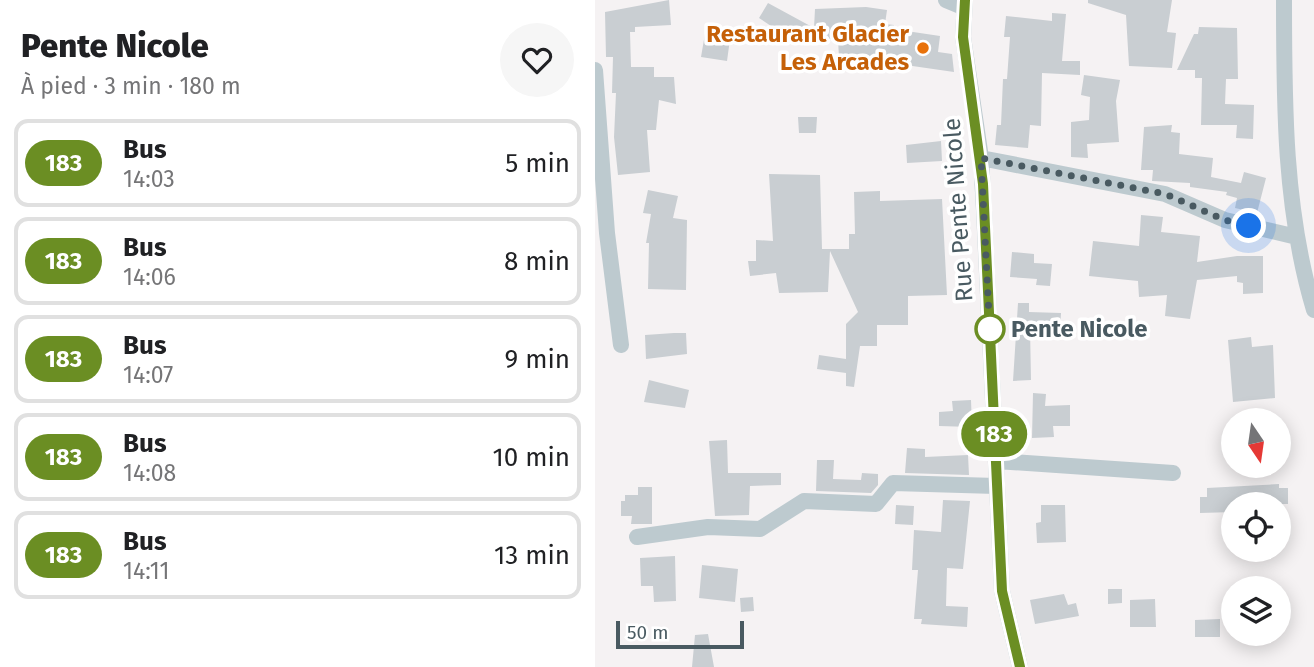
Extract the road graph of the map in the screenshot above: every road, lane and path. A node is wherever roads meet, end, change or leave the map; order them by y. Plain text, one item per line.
1 (946, 0) edge
2 (1284, 0) edge
3 (964, 4) edge
4 (595, 70) edge
5 (981, 158) junction
6 (601, 233) edge
7 (1297, 237) junction
8 (1314, 310) edge
9 (621, 345) dead end
10 (996, 461) junction
11 (1173, 473) dead end
12 (996, 486) junction
13 (637, 537) dead end
14 (1020, 667) edge

1 - 3 street
2 - 7 street
3 - 5 street, Rue Pente Nicole
4 - 6 street
5 - 7 street
5 - 10 street, Rue Pente Nicole
6 - 9 street
7 - 8 street
10 - 11 street
10 - 12 street, Rue Pente Nicole
12 - 13 street
12 - 14 street, Rue Pente Nicole

